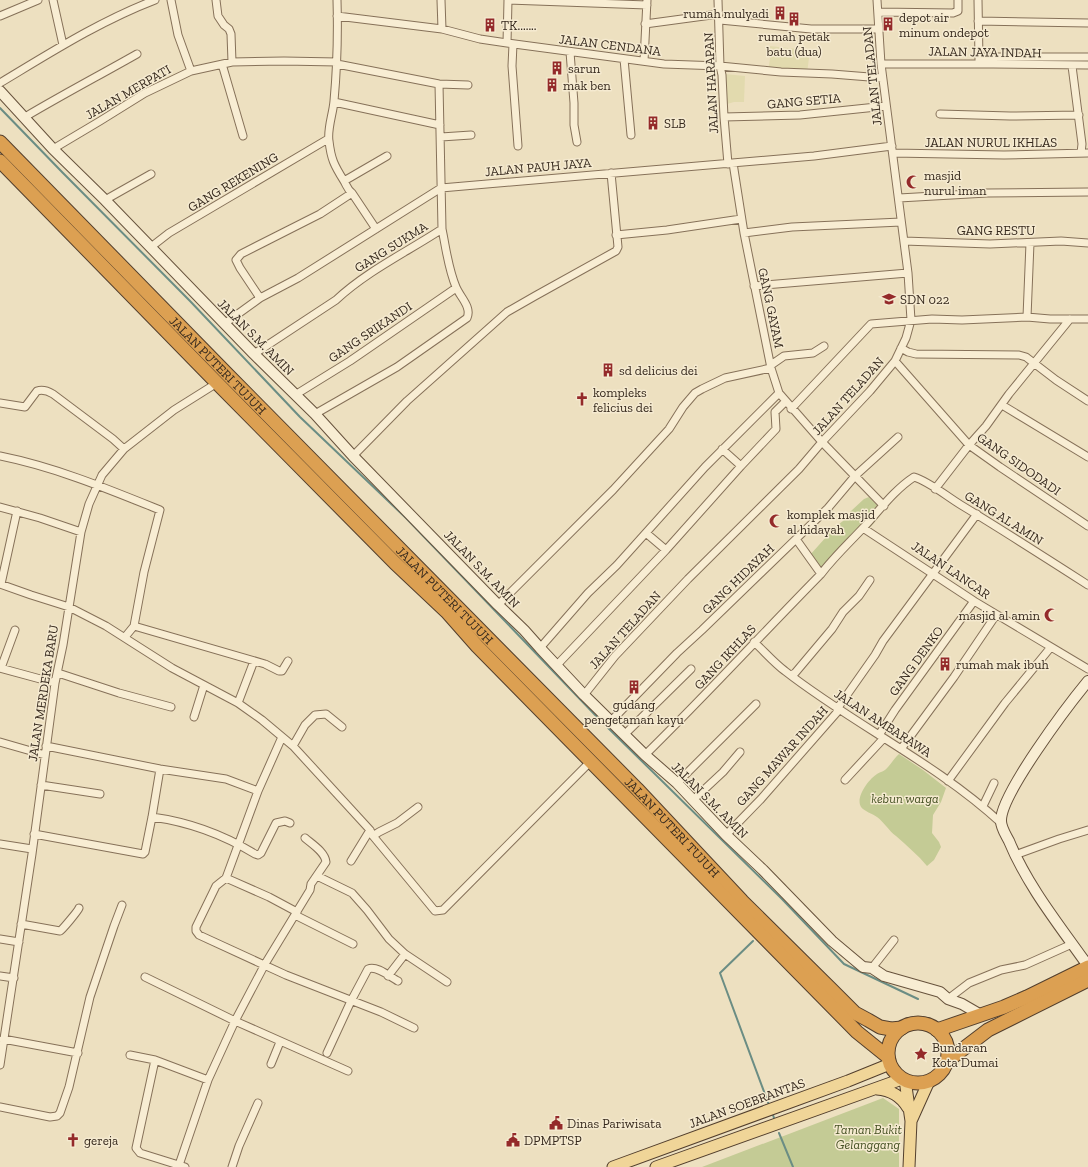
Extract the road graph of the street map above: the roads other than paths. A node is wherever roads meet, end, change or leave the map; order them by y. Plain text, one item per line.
1 (38, 0) edge
2 (53, 0) edge
3 (155, 0) edge
4 (171, 0) edge
5 (216, 0) edge
6 (337, 0) edge
7 (441, 0) edge
8 (508, 0) edge
9 (718, 0) edge
10 (878, 0) edge
11 (958, 0) edge
12 (978, 0) edge
13 (982, 0) edge
14 (647, 3) edge
15 (878, 12) junction
16 (0, 16) edge
17 (337, 16) junction
18 (719, 17) junction
19 (980, 21) junction
20 (1088, 23) edge
21 (645, 24) junction
22 (442, 29) junction
23 (879, 29) junction
24 (510, 43) junction
25 (63, 45) junction
26 (570, 52) junction
27 (137, 54) dead end
28 (1088, 58) edge
29 (624, 59) junction
30 (981, 60) junction
31 (644, 61) junction
32 (232, 62) junction
33 (337, 63) junction
34 (222, 64) junction
35 (881, 64) junction
36 (1088, 65) edge
37 (720, 66) junction
38 (1072, 66) junction
39 (191, 71) junction
40 (882, 78) junction
41 (0, 83) edge
42 (439, 84) junction
43 (468, 85) dead end
44 (0, 91) edge
45 (334, 102) junction
46 (886, 106) junction
47 (940, 114) dead end
48 (1078, 115) junction
49 (25, 117) junction
50 (724, 117) junction
51 (440, 125) junction
52 (471, 135) dead end
53 (631, 135) dead end
54 (243, 136) dead end
55 (441, 137) junction
56 (328, 139) junction
57 (0, 142) edge
58 (577, 142) dead end
59 (518, 146) dead end
60 (53, 149) junction
61 (893, 150) junction
62 (1085, 153) edge
63 (387, 156) dead end
64 (5, 160) edge
65 (730, 163) junction
66 (611, 173) junction
67 (151, 174) dead end
68 (344, 181) junction
69 (441, 188) junction
70 (1088, 192) edge
71 (352, 193) junction
72 (899, 198) junction
73 (105, 200) junction
74 (741, 219) junction
75 (901, 222) junction
76 (376, 229) junction
77 (442, 229) junction
78 (744, 233) junction
79 (616, 235) junction
80 (904, 241) junction
81 (1030, 243) junction
82 (1088, 243) edge
83 (151, 247) junction
84 (908, 273) junction
85 (754, 286) junction
86 (456, 288) junction
87 (260, 298) junction
88 (1027, 317) junction
89 (1070, 319) junction
90 (1079, 319) junction
91 (1088, 319) edge
92 (911, 320) junction
93 (224, 324) junction
94 (1088, 324) edge
95 (824, 346) dead end
96 (902, 348) junction
97 (254, 354) junction
98 (895, 361) junction
99 (1034, 364) junction
100 (771, 367) junction
101 (217, 383) junction
102 (778, 393) junction
103 (295, 395) junction
104 (786, 401) junction
105 (1088, 401) edge
106 (0, 403) edge
107 (1002, 405) junction
108 (791, 409) junction
109 (315, 414) junction
110 (898, 437) dead end
111 (822, 442) junction
112 (969, 445) junction
113 (124, 449) junction
114 (722, 449) junction
115 (0, 456) edge
116 (353, 456) junction
117 (1088, 457) edge
118 (741, 466) junction
119 (856, 476) junction
120 (906, 482) joint
121 (97, 485) junction
122 (935, 489) junction
123 (884, 506) junction
124 (0, 507) edge
125 (17, 511) junction
126 (977, 514) junction
127 (1088, 526) edge
128 (863, 528) junction
129 (81, 532) junction
130 (646, 533) junction
131 (796, 539) junction
132 (666, 550) junction
133 (933, 573) junction
134 (821, 574) junction
135 (870, 580) dead end
136 (0, 584) edge
137 (1088, 585) edge
138 (974, 601) junction
139 (498, 605) junction
140 (69, 607) junction
141 (996, 615) junction
142 (134, 626) junction
143 (14, 630) dead end
144 (125, 637) junction
145 (754, 642) junction
146 (1051, 647) junction
147 (540, 648) junction
148 (254, 661) junction
149 (288, 661) dead end
150 (556, 666) junction
151 (1, 668) edge
152 (691, 669) dead end
153 (1088, 669) edge
154 (58, 673) junction
155 (791, 675) junction
156 (1088, 681) edge
157 (55, 683) junction
158 (204, 685) junction
159 (584, 695) junction
160 (238, 703) junction
161 (756, 704) dead end
162 (171, 707) dead end
163 (838, 709) junction
164 (194, 717) dead end
165 (611, 721) junction
166 (342, 727) dead end
167 (625, 734) junction
168 (282, 737) junction
169 (881, 737) junction
170 (0, 742) edge
171 (46, 746) junction
172 (293, 746) junction
173 (901, 749) junction
174 (740, 752) dead end
175 (645, 755) junction
176 (45, 756) junction
177 (591, 761) junction
178 (160, 769) junction
179 (845, 780) dead end
180 (948, 781) junction
181 (994, 782) dead end
182 (676, 783) junction
183 (41, 785) junction
184 (258, 790) junction
185 (100, 794) dead end
186 (693, 800) junction
187 (983, 806) junction
188 (418, 807) dead end
189 (152, 817) junction
190 (290, 823) dead end
191 (1001, 823) junction
192 (1088, 830) edge
193 (372, 833) junction
194 (34, 834) junction
195 (726, 835) junction
196 (305, 838) dead end
197 (0, 844) edge
198 (239, 844) junction
199 (32, 850) junction
200 (1015, 855) junction
201 (351, 861) dead end
202 (317, 876) junction
203 (226, 878) junction
204 (122, 905) dead end
205 (79, 908) dead end
206 (296, 913) junction
207 (21, 924) junction
208 (0, 939) edge
209 (894, 940) dead end
210 (19, 942) junction
211 (353, 944) dead end
212 (1072, 944) junction
213 (405, 954) junction
214 (265, 964) junction
215 (1088, 967) edge
216 (872, 968) junction
217 (0, 976) edge
218 (388, 976) junction
219 (14, 978) junction
220 (145, 978) dead end
221 (1088, 980) edge
222 (398, 981) dead end
223 (447, 982) dead end
224 (948, 999) junction
225 (351, 1001) junction
226 (981, 1015) junction
227 (235, 1021) junction
228 (414, 1028) dead end
229 (902, 1028) junction
230 (937, 1030) junction
231 (3, 1039) junction
232 (280, 1042) junction
233 (872, 1044) junction
234 (78, 1053) junction
235 (327, 1053) dead end
236 (130, 1055) dead end
237 (155, 1060) junction
238 (889, 1060) junction
239 (946, 1062) junction
240 (271, 1064) dead end
241 (0, 1065) edge
242 (875, 1070) junction
243 (348, 1071) dead end
244 (208, 1080) junction
245 (903, 1080) junction
246 (929, 1081) junction
247 (876, 1089) junction
248 (258, 1103) dead end
249 (0, 1107) edge
250 (910, 1116) junction
251 (161, 1164) edge
252 (623, 1165) edge
253 (182, 1166) edge
254 (232, 1167) edge
255 (656, 1167) edge
256 (909, 1167) edge

1 - 16 street
2 - 25 street
3 - 25 street
4 - 39 street
5 - 32 street
6 - 17 street
7 - 22 street
8 - 14 street
8 - 24 street
9 - 18 street, JALAN HARAPAN
10 - 15 street, JALAN TELADAN
11 - 15 street
12 - 19 street
13 - 19 street
14 - 21 street
15 - 23 street, JALAN TELADAN
17 - 22 street, JALAN CENDANA
17 - 33 street
18 - 21 street
18 - 23 street
18 - 37 street, JALAN HARAPAN
19 - 20 street
19 - 30 street
21 - 31 street
22 - 24 street, JALAN CENDANA
23 - 35 street, JALAN TELADAN
24 - 26 street, JALAN CENDANA
24 - 59 street
25 - 41 street
26 - 29 street, JALAN CENDANA
26 - 58 street
27 - 49 street
28 - 30 street
29 - 31 street, JALAN CENDANA
29 - 53 street
30 - 35 street, JALAN JAYA INDAH
30 - 38 street, JALAN JAYA INDAH
31 - 37 street, JALAN CENDANA
32 - 33 street, JALAN MERPATI
32 - 34 street, JALAN MERPATI
33 - 42 street, JALAN MERPATI
33 - 45 street
34 - 39 street, JALAN MERPATI
34 - 54 street
35 - 40 street, JALAN TELADAN
36 - 38 street, JALAN JAYA INDAH
37 - 40 street, JALAN CENDANA
37 - 50 street, JALAN HARAPAN
38 - 48 street
39 - 60 street, JALAN MERPATI
40 - 46 street, JALAN TELADAN
42 - 43 street, JALAN MERPATI
42 - 51 street, GANG SUKMA
44 - 49 street, JALAN S.M. AMIN
45 - 51 street
45 - 56 street
46 - 50 street, GANG SETIA
46 - 61 street, JALAN TELADAN
47 - 48 street
48 - 62 street
49 - 60 street, JALAN S.M. AMIN
50 - 65 street, JALAN HARAPAN
51 - 55 street, GANG SUKMA
52 - 55 street
55 - 69 street, GANG SUKMA
56 - 68 street
56 - 83 street, GANG REKENING
57 - 64 highway, JALAN PUTERI TUJUH
60 - 73 street, JALAN S.M. AMIN
61 - 62 street, JALAN NURUL IKHLAS
61 - 65 street, JALAN PAUH JAYA
61 - 72 street, JALAN TELADAN
63 - 68 street
64 - 101 highway, JALAN PUTERI TUJUH
64 - 229 highway, JALAN PUTERI TUJUH
65 - 66 street, JALAN PAUH JAYA
65 - 74 street, GANG GAYAM
66 - 69 street, JALAN PAUH JAYA
66 - 79 street
67 - 73 street
68 - 71 street
69 - 76 street, JALAN PAUH JAYA
69 - 77 street, GANG SUKMA
70 - 72 street
71 - 76 street
71 - 87 street
72 - 75 street, JALAN TELADAN
73 - 83 street, JALAN S.M. AMIN
74 - 78 street, GANG GAYAM
74 - 79 street
75 - 78 street
75 - 80 street, JALAN TELADAN
76 - 87 street, JALAN PAUH JAYA
77 - 86 street
77 - 97 street, GANG SUKMA
78 - 85 street, GANG GAYAM
79 - 116 street
80 - 81 street, GANG RESTU
80 - 84 street, JALAN TELADAN
81 - 82 street, GANG RESTU
81 - 88 street
83 - 93 street, JALAN S.M. AMIN
84 - 85 street
84 - 92 street, JALAN TELADAN
85 - 100 street, GANG GAYAM
86 - 103 street, GANG SRIKANDI
86 - 109 street
87 - 93 street, JALAN PAUH JAYA
88 - 89 street
88 - 92 street
89 - 90 street
89 - 99 street
90 - 91 street
90 - 94 street
92 - 96 street, JALAN TELADAN
92 - 108 street
93 - 97 street, JALAN S.M. AMIN
95 - 100 street
96 - 98 street, JALAN TELADAN
96 - 99 street
97 - 103 street, JALAN S.M. AMIN
98 - 111 street, JALAN TELADAN
98 - 112 street, GANG SIDODADI
99 - 105 street
99 - 107 street
100 - 102 street, GANG GAYAM
100 - 139 street
101 - 113 street, JALAN MERDEKA BARU
101 - 177 highway, JALAN PUTERI TUJUH
102 - 104 street, GANG GAYAM
102 - 114 street
103 - 109 street, JALAN S.M. AMIN
104 - 108 street, GANG GAYAM
104 - 118 street
106 - 113 street
107 - 112 street
107 - 117 street
108 - 111 street, GANG GAYAM
109 - 116 street, JALAN S.M. AMIN
110 - 119 street, GANG HIDAYAH
111 - 119 street, GANG GAYAM
111 - 159 street, JALAN TELADAN
112 - 122 street
112 - 127 street, GANG SIDODADI
113 - 121 street, JALAN MERDEKA BARU
114 - 118 street
114 - 130 street
115 - 121 street
116 - 139 street, JALAN S.M. AMIN
118 - 132 street
119 - 123 street, GANG GAYAM
119 - 131 street, GANG HIDAYAH
120 - 122 street, GANG AL AMIN
120 - 123 street, GANG IKHLAS
121 - 129 street, JALAN MERDEKA BARU
121 - 142 street
122 - 126 street, GANG AL AMIN
123 - 128 street, GANG IKHLAS
124 - 125 street
125 - 129 street
125 - 136 street
126 - 133 street, GANG MAWAR INDAH
126 - 137 street, GANG AL AMIN
128 - 133 street, JALAN LANCAR
128 - 134 street, GANG IKHLAS
129 - 140 street, JALAN MERDEKA BARU
130 - 132 street
130 - 147 street
131 - 134 street
131 - 165 street, GANG HIDAYAH
132 - 150 street
133 - 138 street, JALAN LANCAR
133 - 163 street, GANG MAWAR INDAH
134 - 145 street, GANG IKHLAS
135 - 155 street
136 - 140 street
138 - 141 street, JALAN LANCAR
138 - 169 street, GANG DENKO
139 - 147 street, JALAN S.M. AMIN
140 - 144 street
140 - 154 street, JALAN MERDEKA BARU
141 - 146 street, JALAN LANCAR
141 - 173 street
142 - 144 street
142 - 148 street
143 - 151 street
144 - 158 street
145 - 155 street, JALAN AMBARAWA
145 - 175 street, GANG IKHLAS
146 - 153 street, JALAN LANCAR
146 - 180 street
147 - 150 street, JALAN S.M. AMIN
148 - 149 street
148 - 160 street
150 - 159 street, JALAN S.M. AMIN
151 - 157 street
152 - 167 street
154 - 157 street, JALAN MERDEKA BARU
154 - 162 street
155 - 163 street, JALAN AMBARAWA
156 - 191 street
157 - 171 street, JALAN MERDEKA BARU
158 - 160 street
158 - 164 street
159 - 165 street, JALAN S.M. AMIN
160 - 168 street
161 - 182 street
163 - 169 street, JALAN AMBARAWA
163 - 195 street, GANG MAWAR INDAH
165 - 167 street, JALAN S.M. AMIN
166 - 172 street
167 - 175 street, JALAN S.M. AMIN
168 - 172 street
168 - 184 street
169 - 173 street, JALAN AMBARAWA
169 - 179 street, GANG DENKO
170 - 176 street
171 - 176 street, JALAN MERDEKA BARU
171 - 178 street
172 - 193 street
173 - 180 street, JALAN AMBARAWA
174 - 186 street
175 - 182 street, JALAN S.M. AMIN
176 - 183 street, JALAN MERDEKA BARU
177 - 193 street
177 - 233 highway, JALAN PUTERI TUJUH
178 - 184 street
178 - 189 street
180 - 187 street, JALAN AMBARAWA
181 - 187 street
182 - 186 street, JALAN S.M. AMIN
183 - 185 street
183 - 194 street, JALAN MERDEKA BARU
184 - 198 street
186 - 195 street, JALAN S.M. AMIN
187 - 191 street, JALAN AMBARAWA
188 - 193 street
189 - 194 street
189 - 198 street
190 - 198 street
191 - 200 street
192 - 200 street
193 - 201 street
194 - 199 street, JALAN MERDEKA BARU
195 - 216 street, JALAN S.M. AMIN
196 - 202 street
197 - 199 street
198 - 203 street
199 - 207 street, JALAN MERDEKA BARU
200 - 212 street
202 - 206 street
202 - 213 street
203 - 206 street
203 - 214 street
204 - 234 street
205 - 207 street
206 - 211 street
206 - 214 street
207 - 210 street, JALAN MERDEKA BARU
208 - 210 street
209 - 216 street
210 - 219 street, JALAN MERDEKA BARU
212 - 215 street
212 - 224 street
213 - 218 street
213 - 223 street
214 - 225 street
214 - 227 street
215 - 226 highway
216 - 224 street, JALAN S.M. AMIN
217 - 219 street
218 - 222 street
218 - 225 street
219 - 231 street, JALAN MERDEKA BARU
220 - 227 street
221 - 239 highway
224 - 226 street, JALAN S.M. AMIN
225 - 228 street
225 - 235 street
226 - 230 highway
227 - 232 street
227 - 244 street
229 - 230 highway
229 - 238 highway
230 - 239 highway
231 - 234 street
231 - 241 street, JALAN MERDEKA BARU
232 - 240 street
232 - 243 street
233 - 238 highway, JALAN PUTERI TUJUH
233 - 242 main road
234 - 249 street
236 - 237 street
237 - 244 street
237 - 251 street
238 - 242 main road, JALAN SOEBRANTAS
238 - 245 highway
239 - 246 highway
242 - 252 main road, JALAN SOEBRANTAS
244 - 253 street
245 - 246 highway
245 - 247 main road
245 - 250 main road
246 - 250 main road
247 - 250 main road
247 - 255 main road
248 - 254 street
250 - 256 main road
251 - 253 street

